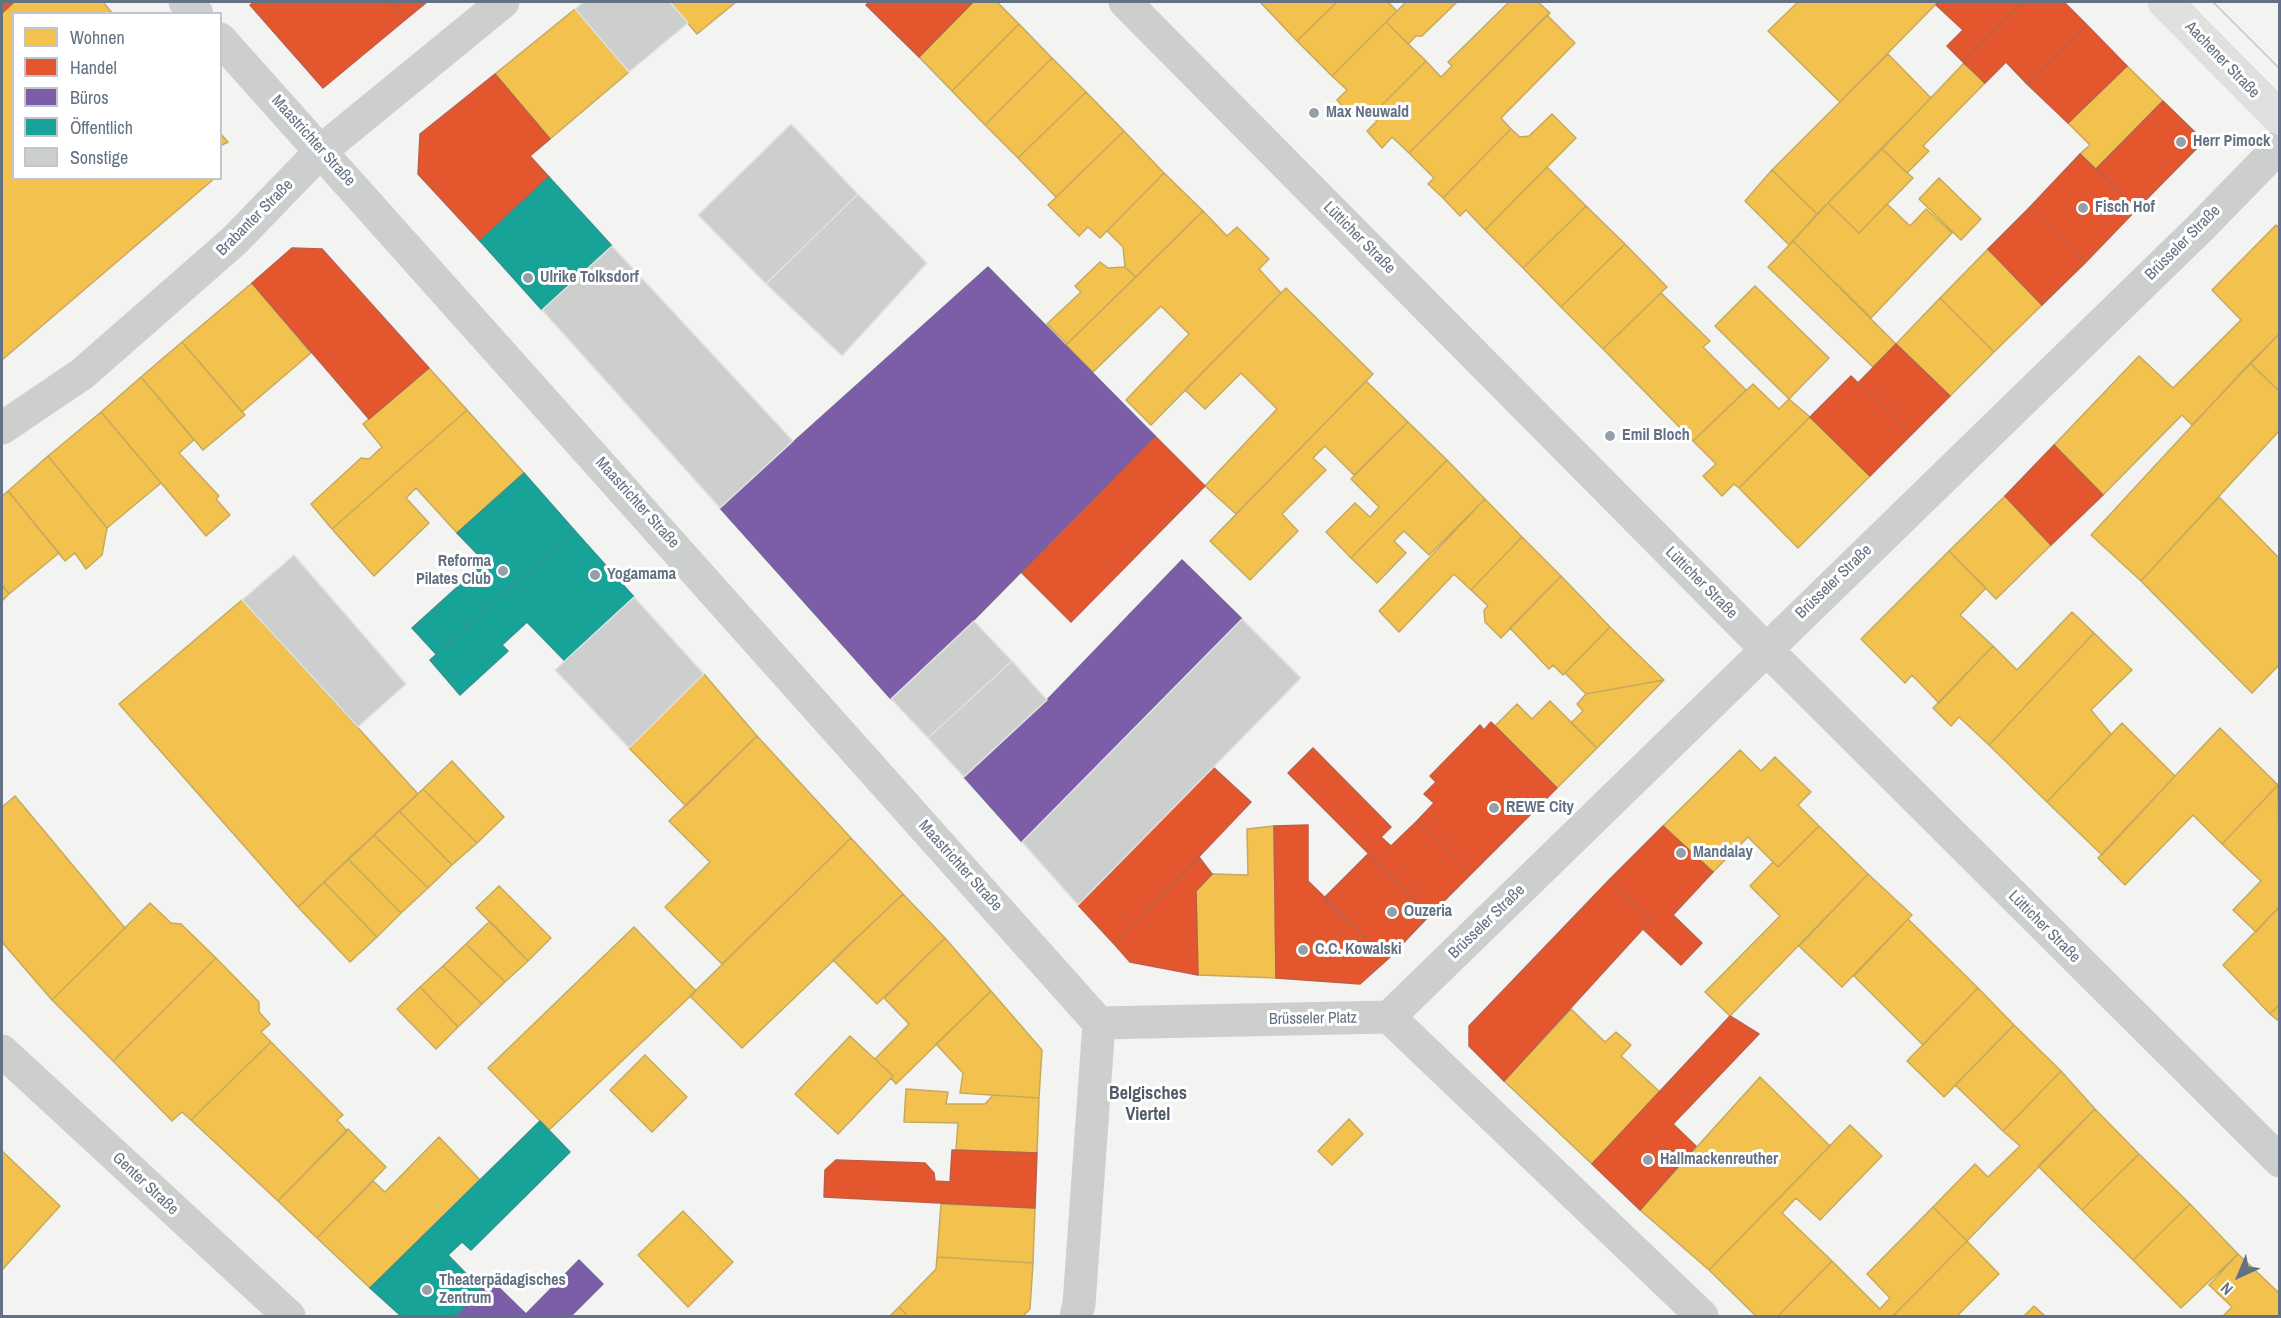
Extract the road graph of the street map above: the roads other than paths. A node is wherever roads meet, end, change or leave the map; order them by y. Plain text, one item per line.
1 (504, 2) edge
2 (1125, 2) edge
3 (2165, 2) edge
4 (222, 41) edge
5 (2280, 118) edge
6 (2280, 146) edge
7 (322, 150) junction
8 (2, 428) edge
9 (1766, 649) junction
10 (1389, 1017) junction
11 (1099, 1023) junction
12 (2, 1051) edge
13 (2280, 1161) edge
14 (289, 1317) edge
15 (1076, 1317) edge
16 (1702, 1317) edge

1 - 7 street, Brabanter Straße
2 - 9 street, Lütticher Straße
3 - 5 main road, Aachener Straße
4 - 7 street, Maastrichter Straße
6 - 9 street, Brüsseler Straße
7 - 8 street, Brabanter Straße
7 - 11 street, Maastrichter Straße
9 - 10 street, Brüsseler Straße
9 - 13 street, Lütticher Straße
10 - 11 street, Brüsseler Platz
10 - 16 street
11 - 15 street
12 - 14 street, Genter Straße

